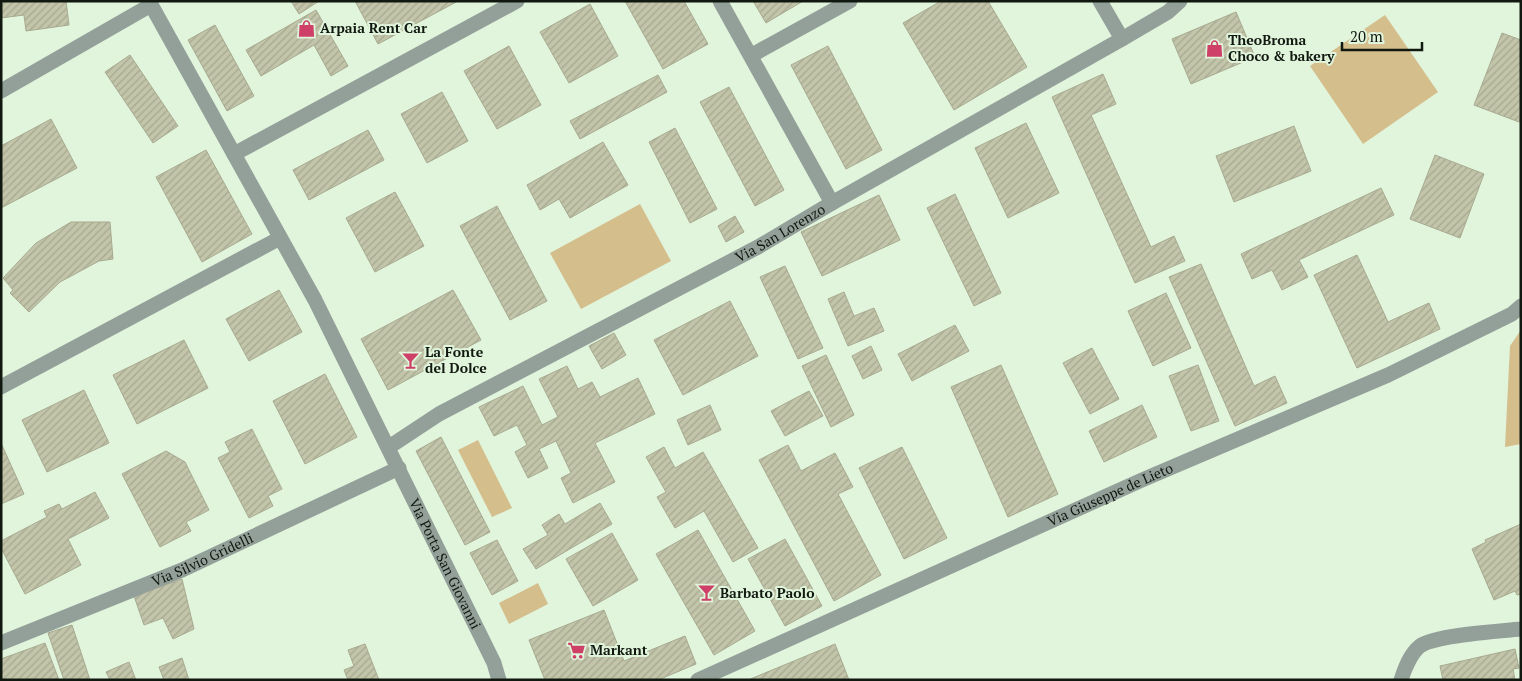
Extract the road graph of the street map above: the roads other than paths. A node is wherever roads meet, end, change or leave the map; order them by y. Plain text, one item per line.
1 (517, 1) edge
2 (720, 1) edge
3 (850, 1) edge
4 (1100, 1) edge
5 (1180, 1) edge
6 (150, 3) edge
7 (1122, 39) junction
8 (752, 56) junction
9 (1, 91) edge
10 (234, 154) junction
11 (832, 203) junction
12 (280, 238) junction
13 (1521, 306) edge
14 (1, 387) edge
15 (389, 448) junction
16 (399, 468) junction
17 (1521, 629) edge
18 (1, 643) edge
19 (500, 680) edge
20 (698, 680) edge
21 (1401, 680) edge

1 - 10 street
2 - 8 street
3 - 8 street
4 - 7 street
5 - 7 street, Via San Lorenzo
6 - 9 street
6 - 10 street, Via Porta San Giovanni
7 - 11 street, Via San Lorenzo
8 - 11 street
10 - 12 street, Via Porta San Giovanni
11 - 15 street, Via San Lorenzo
12 - 14 street
12 - 15 street, Via Porta San Giovanni
13 - 20 street, Via Giuseppe de Lieto
15 - 16 street, Via Porta San Giovanni
16 - 18 street, Via Silvio Gridelli
16 - 19 street, Via Porta San Giovanni
17 - 21 street

